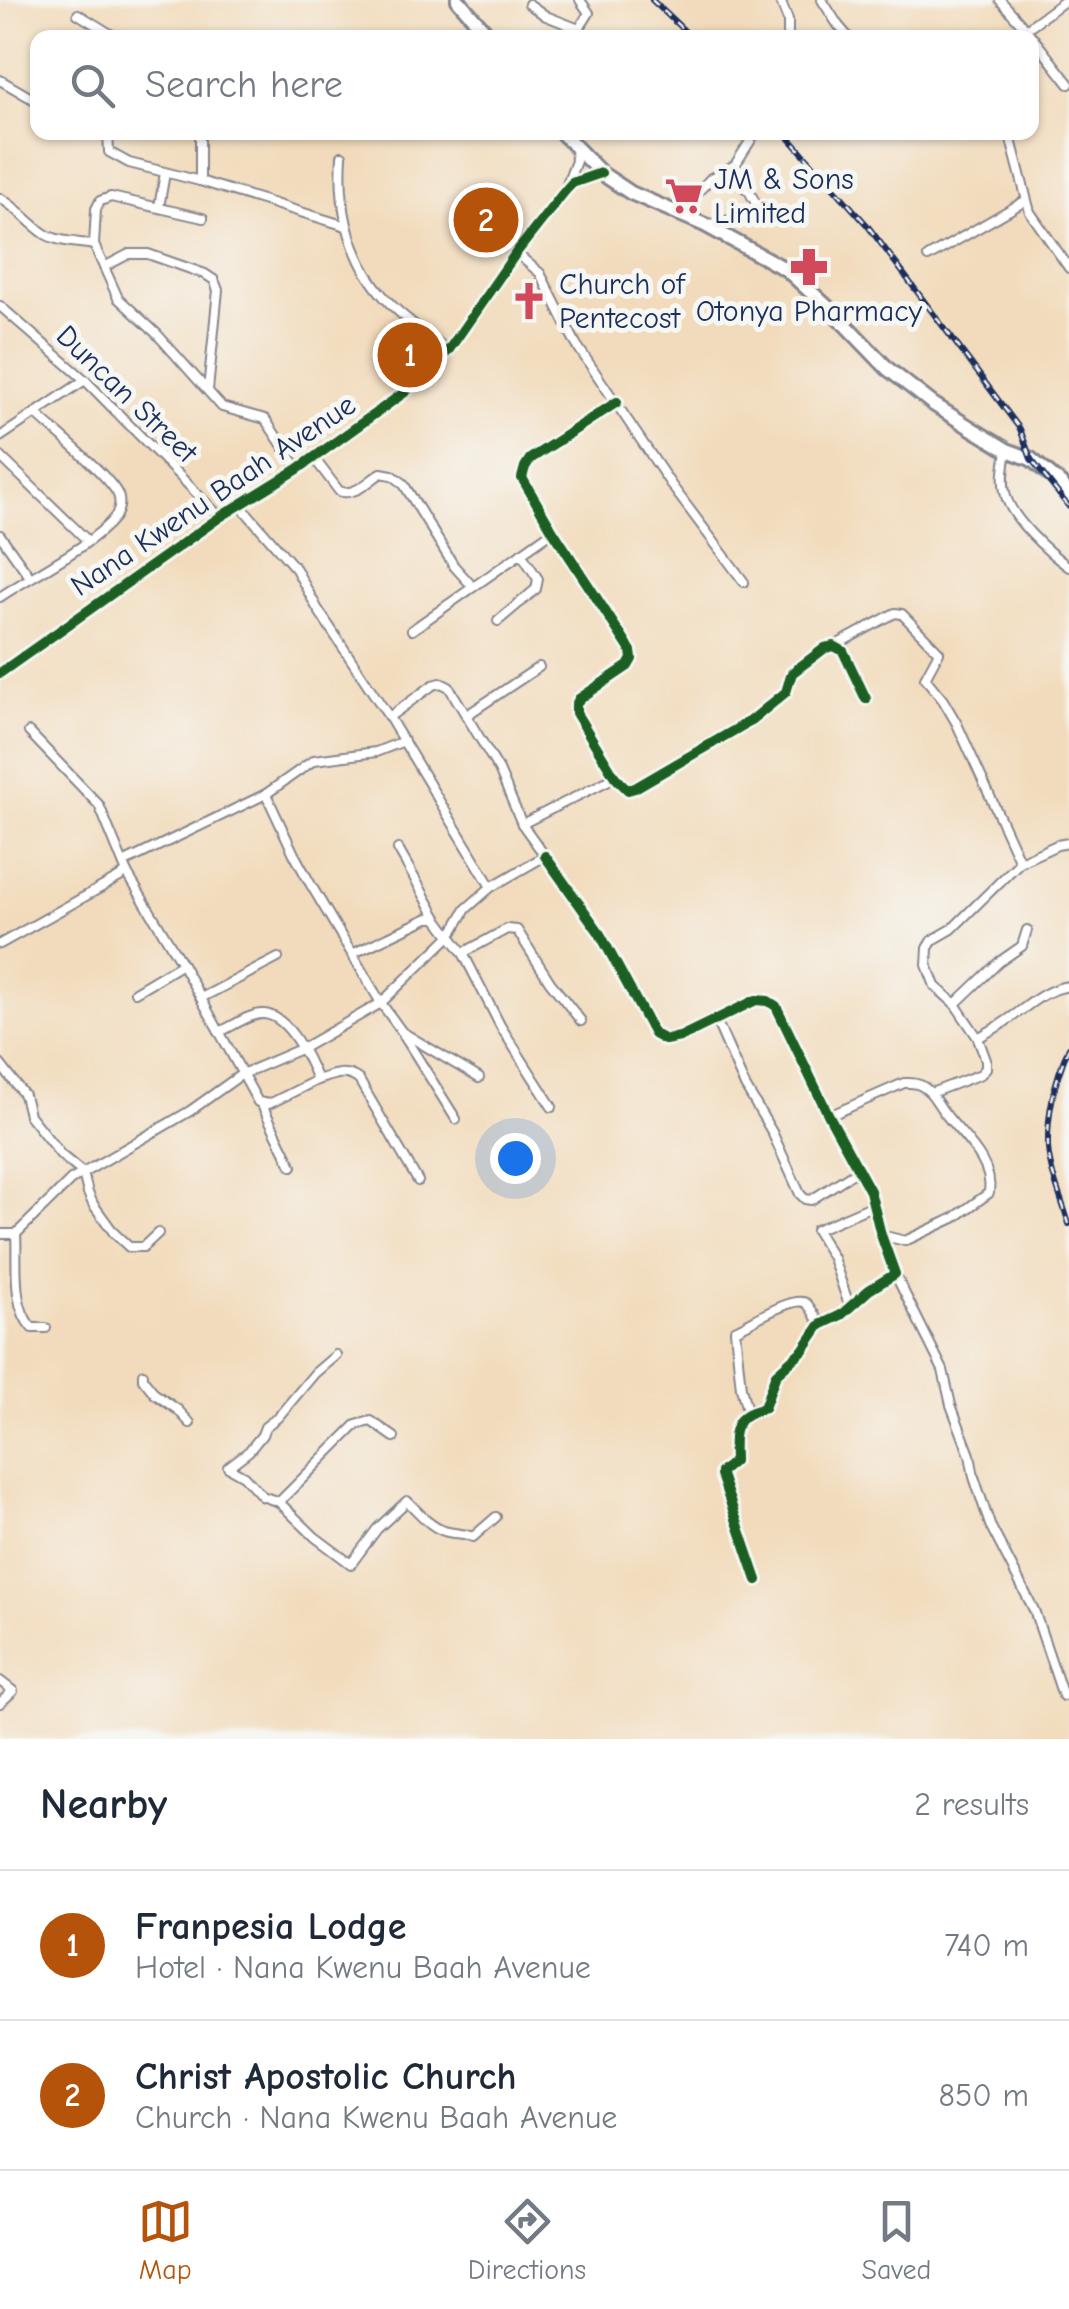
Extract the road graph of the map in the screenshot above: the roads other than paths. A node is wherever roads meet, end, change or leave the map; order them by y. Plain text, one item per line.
1 (458, 0) edge
2 (580, 0) edge
3 (780, 0) edge
4 (822, 0) edge
5 (1000, 0) edge
6 (1066, 0) edge
7 (528, 4) dead end
8 (78, 14) dead end
9 (1026, 29) joint
10 (104, 30) edge
11 (484, 30) edge
12 (573, 30) edge
13 (580, 30) edge
14 (788, 30) edge
15 (842, 30) edge
16 (1039, 46) edge
17 (0, 80) edge
18 (1069, 84) edge
19 (30, 97) edge
20 (108, 140) edge
21 (200, 140) edge
22 (568, 140) edge
23 (751, 140) edge
24 (1011, 140) edge
25 (576, 148) junction
26 (342, 156) dead end
27 (724, 172) junction
28 (165, 173) junction
29 (601, 173) junction
30 (200, 181) junction
31 (564, 192) junction
32 (0, 198) edge
33 (1025, 201) junction
34 (158, 208) junction
35 (761, 214) junction
36 (682, 216) junction
37 (203, 218) dead end
38 (800, 219) dead end
39 (705, 225) junction
40 (346, 226) junction
41 (94, 245) junction
42 (516, 253) junction
43 (928, 257) dead end
44 (104, 267) junction
45 (1069, 268) edge
46 (0, 306) edge
47 (448, 351) junction
48 (85, 380) junction
49 (208, 390) junction
50 (617, 402) junction
51 (35, 413) junction
52 (1, 436) edge
53 (1007, 450) junction
54 (0, 456) edge
55 (314, 458) junction
56 (298, 469) junction
57 (1069, 495) edge
58 (240, 504) junction
59 (220, 517) junction
60 (553, 532) junction
61 (0, 535) edge
62 (88, 541) junction
63 (522, 553) junction
64 (1069, 567) edge
65 (30, 577) junction
66 (744, 582) dead end
67 (474, 587) junction
68 (0, 597) edge
69 (498, 621) dead end
70 (412, 630) dead end
71 (834, 646) junction
72 (539, 668) dead end
73 (0, 672) edge
74 (866, 700) dead end
75 (467, 715) junction
76 (388, 717) junction
77 (29, 732) dead end
78 (404, 740) junction
79 (615, 777) junction
80 (266, 794) junction
81 (522, 824) junction
82 (1069, 843) edge
83 (398, 850) dead end
84 (545, 856) junction
85 (1020, 862) junction
86 (123, 863) junction
87 (127, 873) junction
88 (492, 888) junction
89 (437, 918) junction
90 (1027, 930) dead end
91 (451, 934) junction
92 (0, 944) edge
93 (463, 953) junction
94 (352, 954) junction
95 (278, 958) dead end
96 (182, 964) junction
97 (1069, 986) edge
98 (135, 992) dead end
99 (201, 998) junction
100 (381, 1003) junction
101 (955, 1004) junction
102 (580, 1020) dead end
103 (716, 1020) junction
104 (220, 1032) junction
105 (402, 1032) junction
106 (978, 1038) junction
107 (303, 1048) junction
108 (0, 1064) edge
109 (242, 1074) junction
110 (479, 1078) dead end
111 (317, 1080) junction
112 (931, 1093) junction
113 (261, 1104) junction
114 (552, 1107) dead end
115 (829, 1116) junction
116 (456, 1119) dead end
117 (292, 1166) dead end
118 (858, 1170) junction
119 (83, 1172) junction
120 (418, 1182) dead end
121 (874, 1206) junction
122 (158, 1233) dead end
123 (0, 1234) edge
124 (16, 1234) junction
125 (881, 1234) junction
126 (895, 1274) junction
127 (850, 1308) junction
128 (820, 1325) junction
129 (46, 1328) dead end
130 (336, 1355) dead end
131 (143, 1374) dead end
132 (748, 1414) junction
133 (190, 1423) dead end
134 (394, 1438) dead end
135 (279, 1502) junction
136 (496, 1517) dead end
137 (757, 1580) dead end
138 (0, 1681) edge
139 (1063, 1696) dead end
140 (0, 1703) edge

1 - 11 main road
2 - 13 street
3 - 14 street
4 - 15 street
5 - 9 street
6 - 9 street
7 - 12 street
8 - 10 street
16 - 18 street
17 - 19 street
20 - 28 street
21 - 30 street
22 - 25 main road
23 - 27 street
24 - 33 street
25 - 29 main road
25 - 31 street, Nana Kwenu Baah Avenue
26 - 40 street
27 - 35 street
27 - 36 street
28 - 30 street
28 - 34 street
29 - 31 street, Nana Kwenu Baah Avenue
29 - 36 main road
30 - 40 street
31 - 42 street, Nana Kwenu Baah Avenue
32 - 41 street
33 - 43 street
33 - 45 street
34 - 37 street
34 - 41 street
35 - 38 street
35 - 39 street
36 - 39 main road
39 - 53 main road
40 - 47 street
41 - 44 street
42 - 47 street, Nana Kwenu Baah Avenue
42 - 50 street
44 - 49 street
44 - 49 street
46 - 48 street, Duncan Street
47 - 55 street, Nana Kwenu Baah Avenue
48 - 51 street
48 - 59 street, Duncan Street
49 - 56 street
50 - 60 street
50 - 66 street
51 - 52 street
51 - 62 street
53 - 57 main road
53 - 64 street
54 - 62 street
55 - 56 street, Nana Kwenu Baah Avenue
55 - 67 street
56 - 58 street, Nana Kwenu Baah Avenue
58 - 59 street, Nana Kwenu Baah Avenue
58 - 76 street
59 - 73 street, Nana Kwenu Baah Avenue
60 - 63 street
60 - 79 street
61 - 65 street
62 - 65 street
63 - 67 street
63 - 69 street
65 - 68 street
67 - 70 street
71 - 74 street
71 - 79 street
71 - 85 street
72 - 75 street
75 - 76 street
75 - 81 street
76 - 78 street
77 - 86 street
78 - 80 street
78 - 88 street
79 - 81 street
80 - 86 street
80 - 94 street
81 - 84 street
82 - 85 street
83 - 89 street
84 - 88 street
84 - 103 street
85 - 101 street
86 - 87 street
87 - 92 street
87 - 96 street
88 - 91 street
89 - 91 street
89 - 94 street
90 - 101 street
91 - 93 street
91 - 100 street
93 - 102 street
93 - 114 street
94 - 100 street
95 - 99 street
96 - 98 street
96 - 99 street
97 - 106 street
99 - 104 street
100 - 105 street
100 - 107 street
101 - 106 street
103 - 115 street
103 - 118 street
104 - 107 street
104 - 109 street
105 - 110 street
105 - 116 street
106 - 112 street
107 - 109 street
107 - 111 street
108 - 119 street
109 - 113 street
109 - 119 street
111 - 113 street
111 - 120 street
112 - 115 street
112 - 125 street
113 - 117 street
115 - 118 street
118 - 121 street
119 - 122 street
119 - 124 street
121 - 125 street
121 - 127 street
123 - 124 street
124 - 129 street
125 - 126 street
126 - 127 street
126 - 139 street
127 - 128 street
128 - 132 street
128 - 132 street
130 - 135 street
131 - 133 street
132 - 137 street
134 - 135 street
135 - 136 street
138 - 140 street

